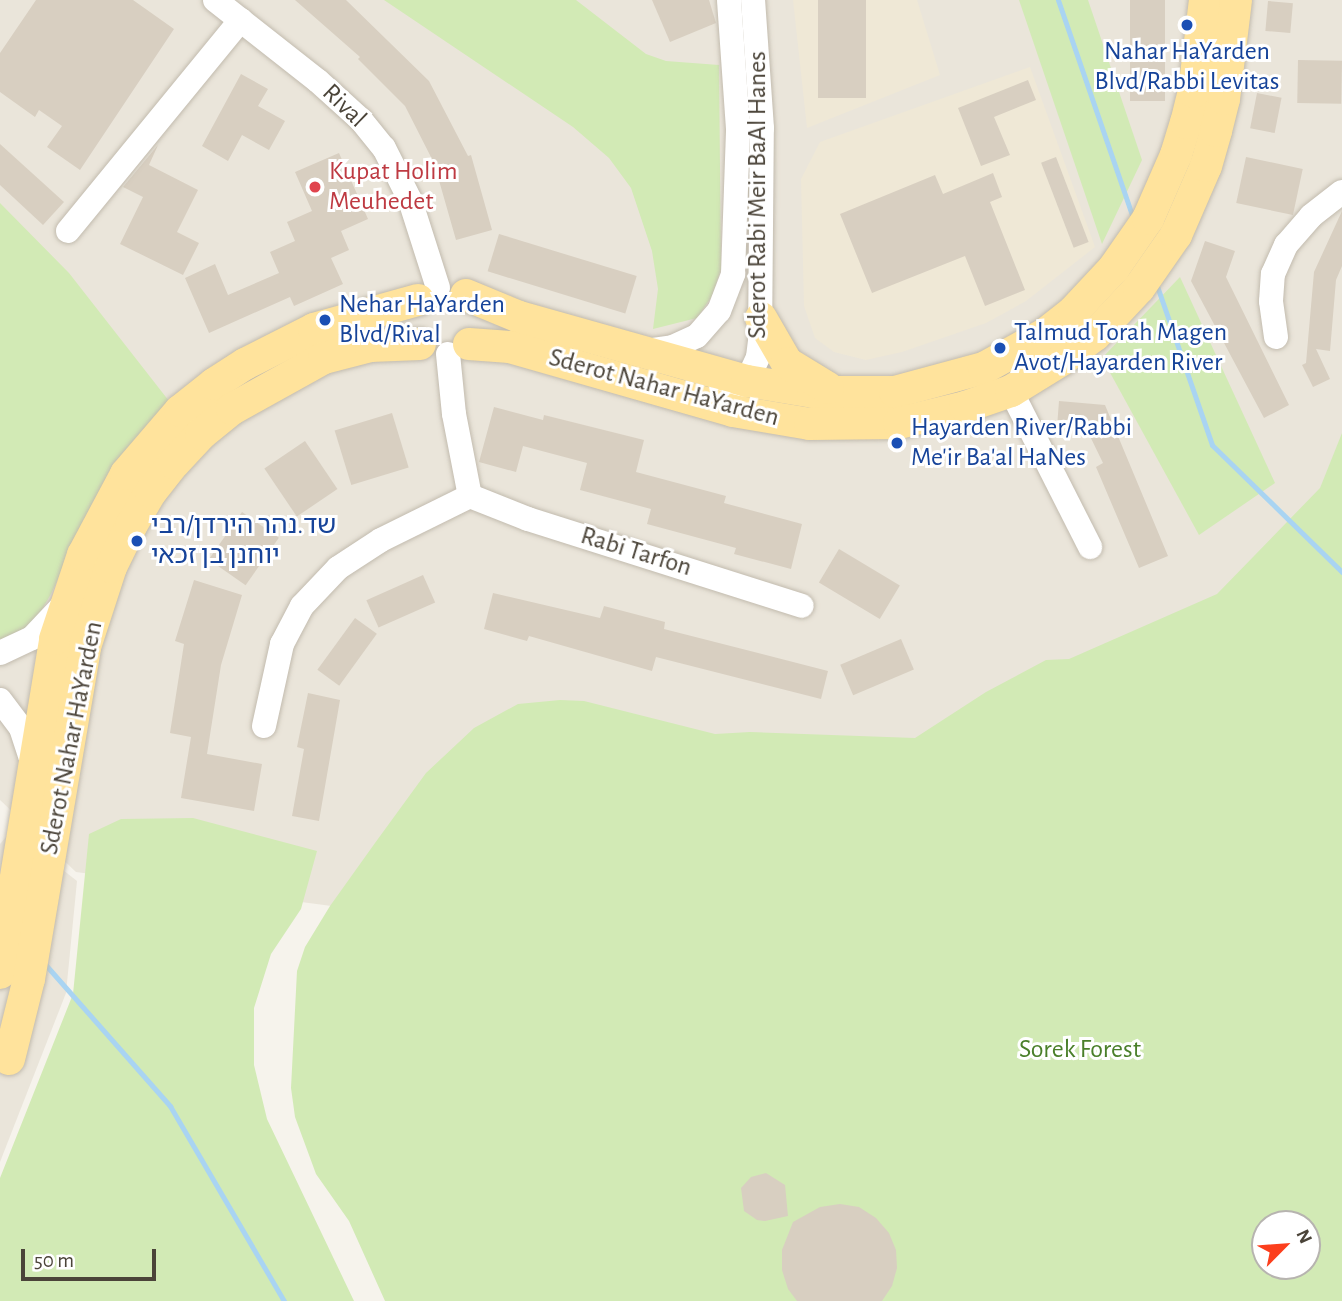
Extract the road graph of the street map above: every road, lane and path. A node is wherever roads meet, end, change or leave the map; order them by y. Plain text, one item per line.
1 (215, 0) edge
2 (729, 0) edge
3 (753, 0) edge
4 (770, 0) edge
5 (1205, 0) edge
6 (1236, 0) edge
7 (241, 20) junction
8 (1342, 192) edge
9 (68, 231) dead end
10 (441, 294) junction
11 (761, 315) junction
12 (1276, 337) dead end
13 (446, 347) junction
14 (638, 351) junction
15 (747, 381) junction
16 (1011, 391) junction
17 (838, 393) junction
18 (705, 403) junction
19 (470, 496) junction
20 (1090, 547) dead end
21 (66, 601) junction
22 (802, 606) dead end
23 (0, 653) edge
24 (0, 700) edge
25 (264, 726) dead end
26 (33, 766) junction
27 (5, 935) edge
28 (0, 973) edge
29 (3, 1060) edge

1 - 7 street, Rival
2 - 14 street, Sderot Rabi Meir BaAl Hanes
3 - 11 street, Sderot Rabi Meir BaAl Hanes
4 - 11 street
5 - 17 main road, Sderot Nahar HaYarden
6 - 16 main road, Sderot Nahar HaYarden
7 - 9 street
7 - 10 street, Rival
8 - 12 street
10 - 13 main road
10 - 13 main road
10 - 14 main road, Sderot Nahar HaYarden
10 - 21 main road, Sderot Nahar HaYarden
11 - 15 street, Sderot Rabi Meir BaAl Hanes
11 - 17 main road
13 - 18 main road, Sderot Nahar HaYarden
13 - 19 street
13 - 29 main road, Sderot Nahar HaYarden
14 - 15 main road, Sderot Nahar HaYarden
15 - 17 main road, Sderot Nahar HaYarden
15 - 18 street
16 - 18 main road, Sderot Nahar HaYarden
16 - 20 street
19 - 22 street, Rabi Tarfon
19 - 25 street
21 - 23 street
21 - 26 main road, Sderot Nahar HaYarden
24 - 26 street
26 - 27 main road, Sderot Nahar HaYarden
27 - 28 main road, Sderot Nahar HaYarden

